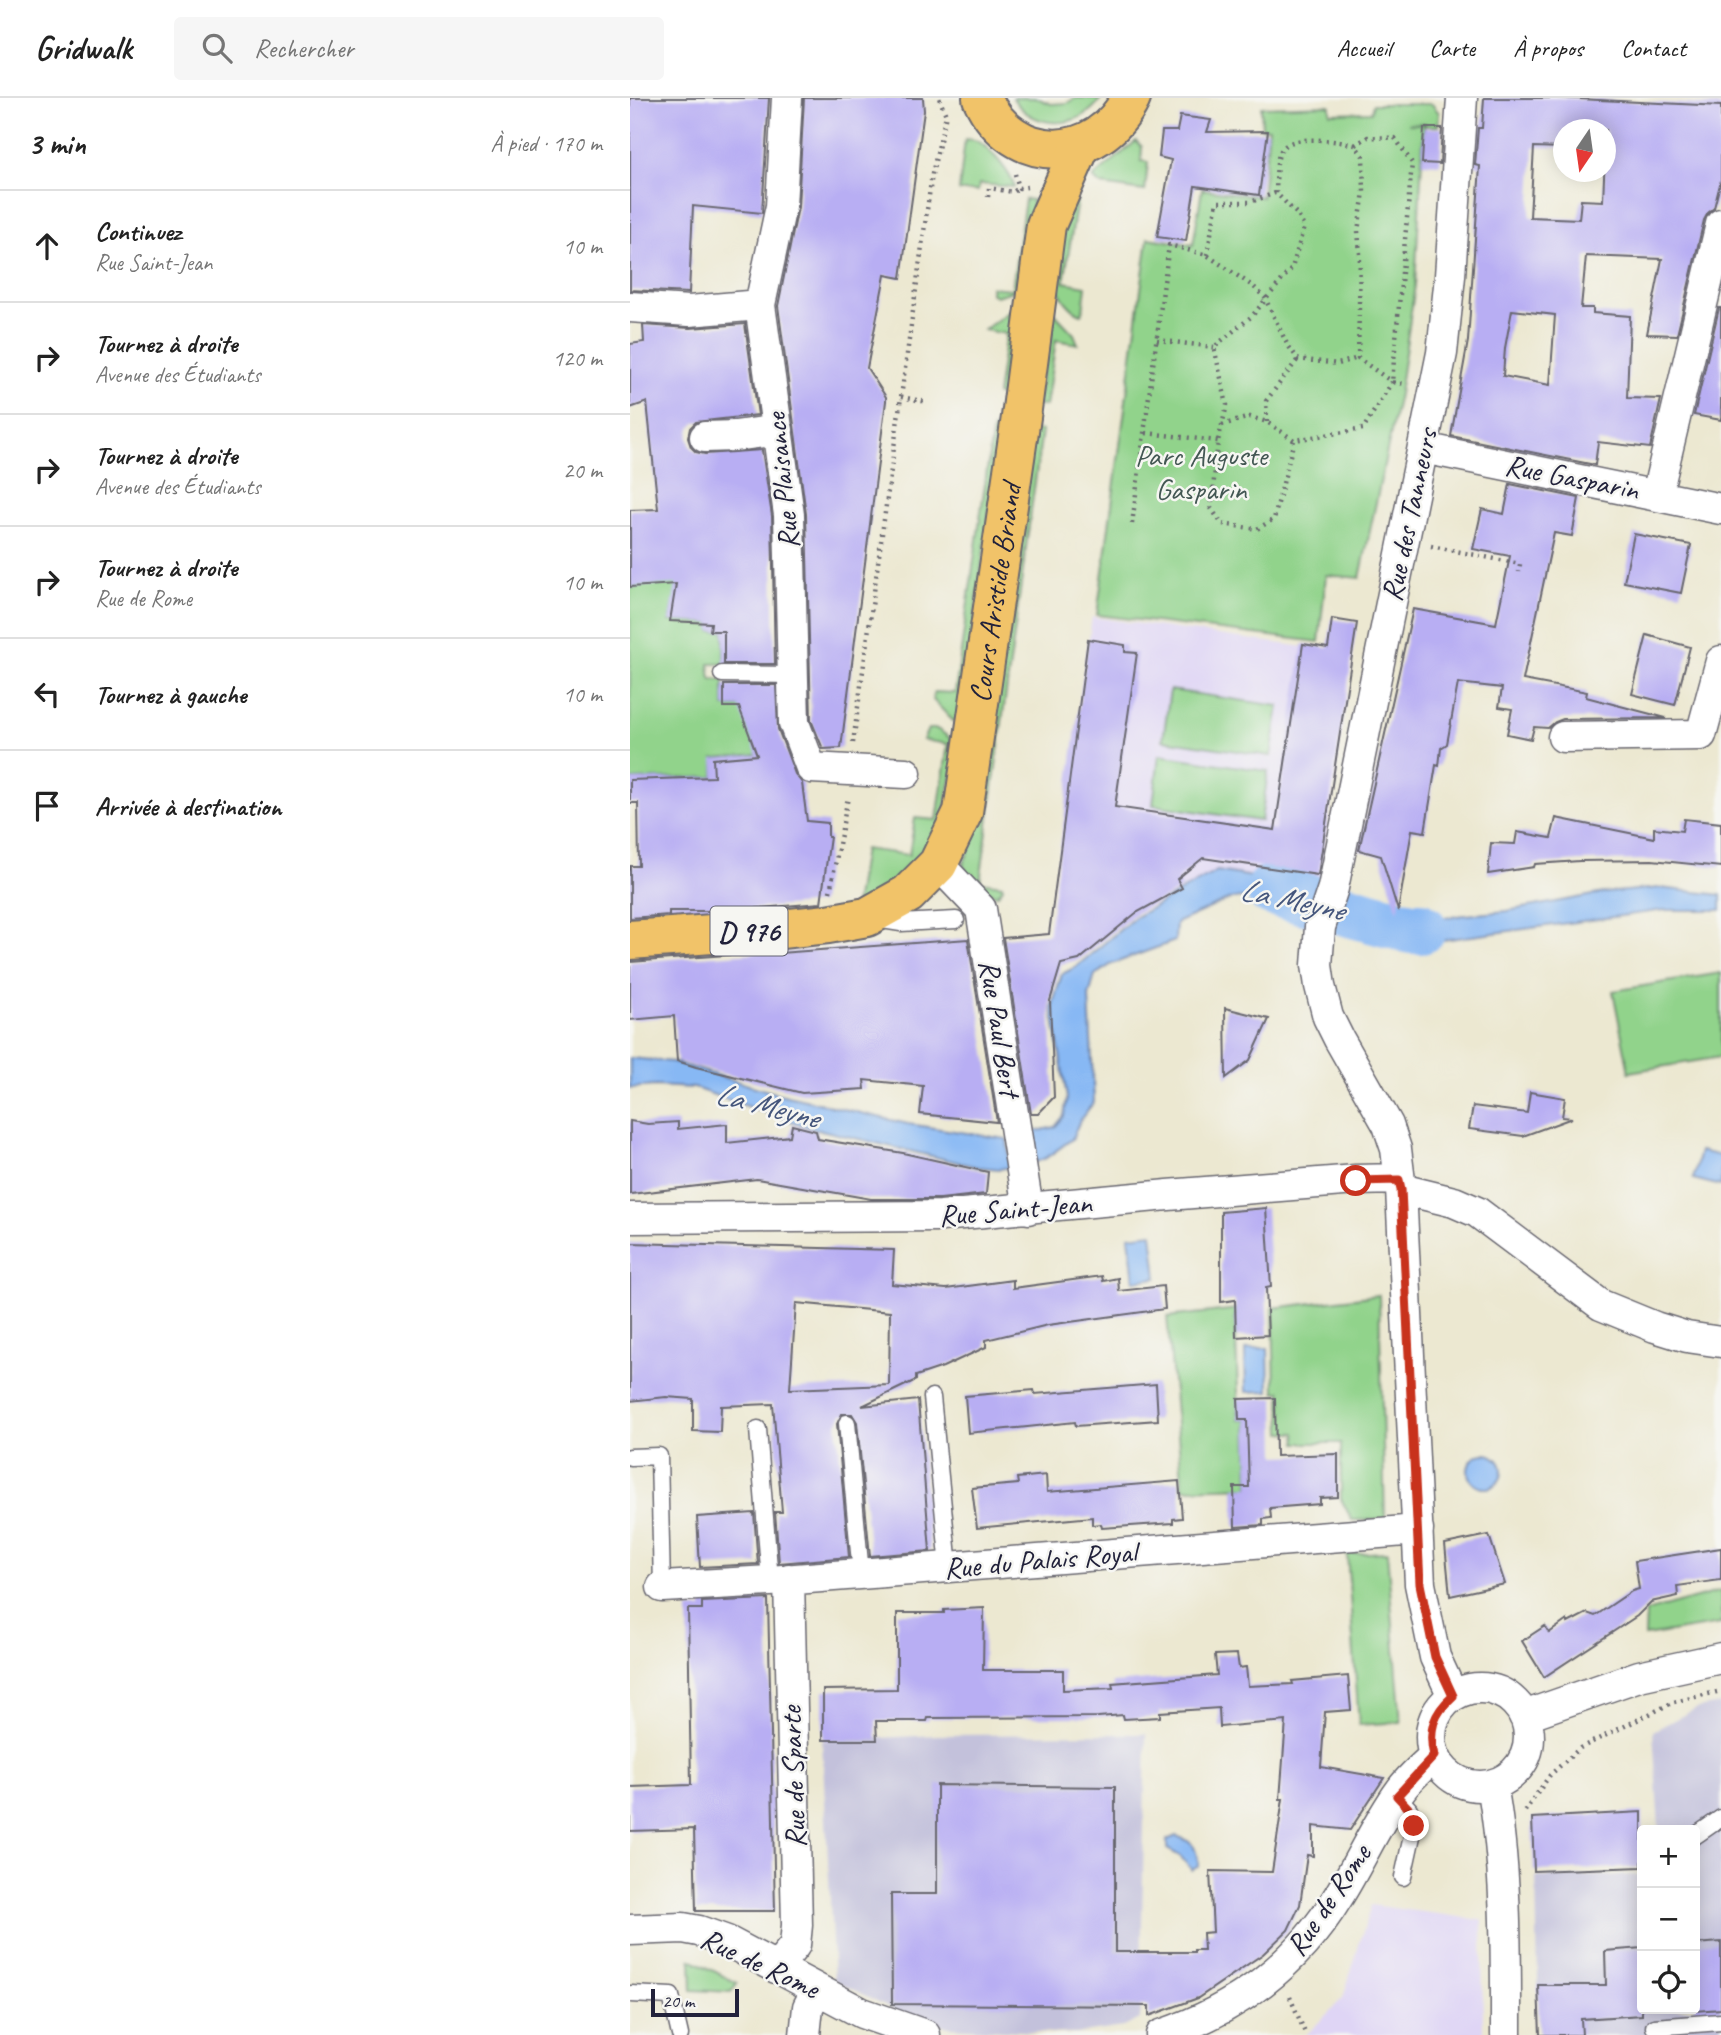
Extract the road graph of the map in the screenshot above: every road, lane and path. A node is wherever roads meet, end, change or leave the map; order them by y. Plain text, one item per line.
1 (787, 98) edge
2 (939, 98) edge
3 (982, 98) edge
4 (1130, 98) edge
5 (1461, 98) edge
6 (1027, 143) junction
7 (1081, 145) junction
8 (1355, 145) junction
9 (1019, 188) dead end
10 (1276, 193) junction
11 (988, 197) dead end
12 (1721, 224) edge
13 (1046, 225) junction
14 (1207, 256) junction
15 (1715, 276) edge
16 (1265, 298) junction
17 (760, 305) junction
18 (630, 307) edge
19 (1157, 341) junction
20 (1214, 347) junction
21 (1358, 358) junction
22 (1298, 359) junction
23 (1392, 382) junction
24 (901, 397) junction
25 (927, 402) dead end
26 (1267, 422) junction
27 (1222, 425) junction
28 (778, 430) junction
29 (1146, 433) junction
30 (705, 437) dead end
31 (1294, 440) junction
32 (1218, 441) junction
33 (1423, 449) junction
34 (1657, 494) junction
35 (1721, 509) edge
36 (1132, 524) dead end
37 (1423, 544) dead end
38 (1519, 572) dead end
39 (1721, 661) edge
40 (722, 674) dead end
41 (793, 675) junction
42 (1563, 737) dead end
43 (852, 749) dead end
44 (906, 773) dead end
45 (849, 790) dead end
46 (938, 864) junction
47 (829, 898) dead end
48 (867, 917) junction
49 (956, 920) dead end
50 (630, 940) edge
51 (1400, 1184) junction
52 (1028, 1209) junction
53 (630, 1218) edge
54 (1721, 1342) edge
55 (932, 1397) dead end
56 (847, 1423) dead end
57 (758, 1429) dead end
58 (630, 1457) edge
59 (1418, 1530) junction
60 (949, 1567) junction
61 (861, 1574) junction
62 (780, 1580) junction
63 (662, 1587) joint
64 (1721, 1658) edge
65 (1721, 1692) edge
66 (1453, 1696) junction
67 (1524, 1716) junction
68 (1434, 1756) junction
69 (1492, 1785) junction
70 (1397, 1796) junction
71 (1522, 1817) dead end
72 (1721, 1818) edge
73 (1700, 1833) edge
74 (1403, 1877) dead end
75 (630, 1930) edge
76 (776, 1968) junction
77 (817, 1990) junction
78 (1288, 1991) dead end
79 (631, 1994) edge
80 (1721, 2022) edge
81 (1654, 2027) dead end
82 (680, 2035) edge
83 (806, 2035) edge
84 (925, 2035) edge
85 (1161, 2035) edge
86 (1306, 2035) edge
87 (1506, 2035) edge

1 - 17 street, Rue Plaisance
2 - 24 path
3 - 6 main road
4 - 7 main road
5 - 33 street, Rue des Tanneurs
6 - 7 main road
6 - 13 main road, Cours Aristide Briand
7 - 13 main road, Cours Aristide Briand
8 - 10 path
8 - 21 path
8 - 23 path
9 - 11 path
10 - 14 path
10 - 16 path
12 - 15 street
13 - 46 main road, Cours Aristide Briand
14 - 16 path
14 - 19 path
15 - 34 street
16 - 20 path
16 - 22 path
17 - 18 street
17 - 28 street, Rue Plaisance
19 - 20 path
19 - 29 path
20 - 27 path
21 - 22 path
21 - 23 path
22 - 26 path
23 - 31 path
24 - 25 path
24 - 43 path
26 - 27 path
26 - 31 path
27 - 32 path
28 - 30 street
28 - 41 street, Rue Plaisance
29 - 32 path
29 - 36 path
31 - 32 path
33 - 34 street, Rue Gasparin
33 - 51 street, Rue des Tanneurs
34 - 35 street, Rue Gasparin
37 - 38 path
39 - 42 street
40 - 41 lane
41 - 44 street, Rue Plaisance
45 - 47 path
46 - 48 main road, Cours Aristide Briand / D 976
46 - 52 street, Rue Paul Bert
48 - 49 lane
48 - 50 main road, D 976
51 - 52 street, Rue Saint-Jean
51 - 54 street, Rue Saint-Jean
51 - 59 street, Rue des Tanneurs
52 - 53 street, Rue Saint-Jean
55 - 60 lane
56 - 61 lane
57 - 62 lane
58 - 63 lane
59 - 60 street, Rue du Palais Royal
59 - 66 street, Rue des Tanneurs
60 - 61 street, Rue du Palais Royal
61 - 62 street, Rue du Palais Royal
62 - 63 street, Rue du Palais Royal
62 - 76 street, Rue de Sparte
64 - 67 street
65 - 71 path
66 - 67 street
66 - 68 street
67 - 69 street
68 - 69 street
68 - 70 street, Rue de Rome
69 - 87 street
70 - 74 lane
70 - 85 street, Rue de Rome
72 - 73 lane
75 - 76 street, Rue de Rome
76 - 77 street, Rue de Rome
77 - 83 street
77 - 84 street, Rue de Rome
78 - 86 path
79 - 82 lane
80 - 81 lane

